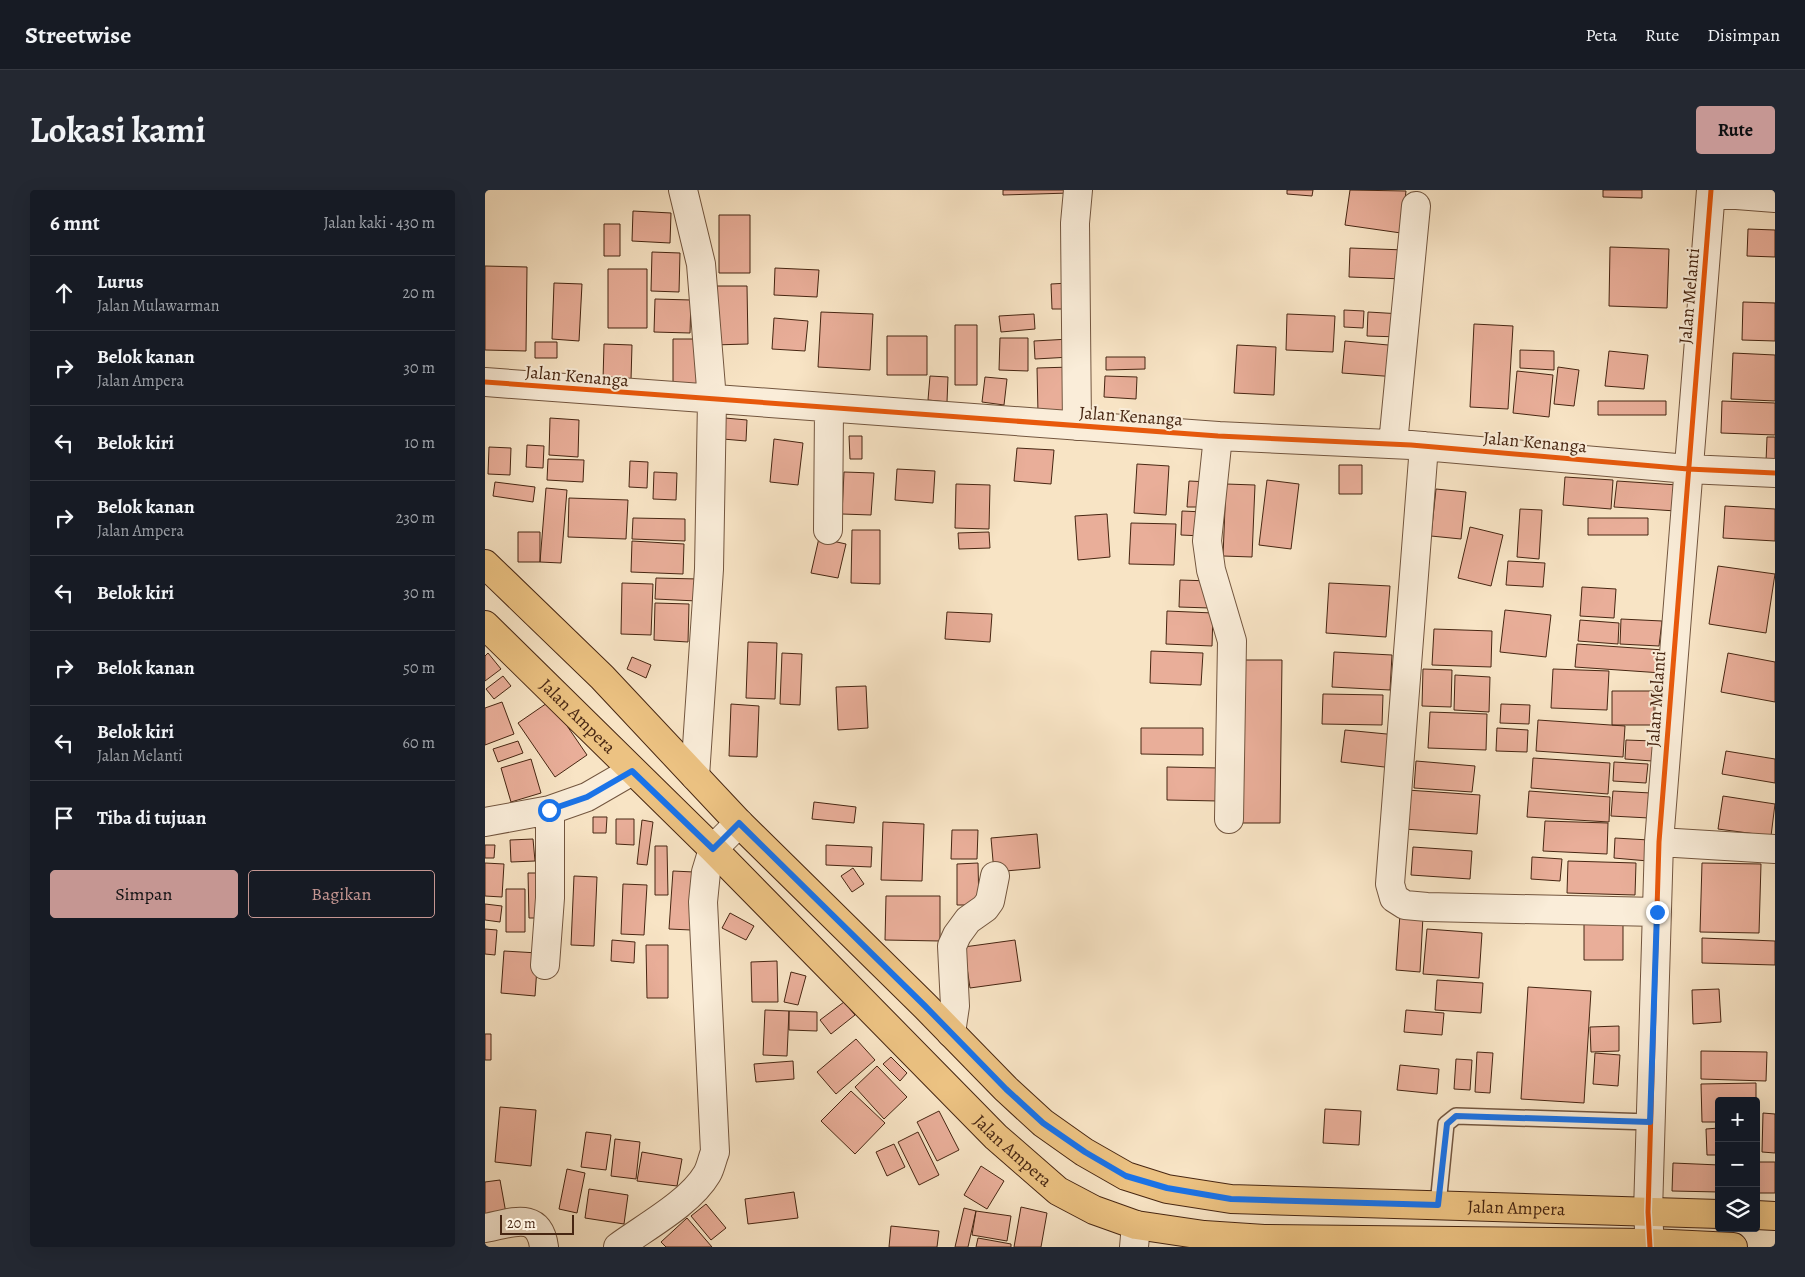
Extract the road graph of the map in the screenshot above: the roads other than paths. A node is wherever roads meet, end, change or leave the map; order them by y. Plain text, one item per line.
1 (683, 190) edge
2 (1078, 190) edge
3 (1711, 191) edge
4 (1775, 198) edge
5 (1416, 206) dead end
6 (485, 382) edge
7 (712, 400) junction
8 (829, 409) junction
9 (1077, 426) junction
10 (1218, 436) junction
11 (1393, 444) junction
12 (1424, 446) junction
13 (1688, 468) junction
14 (1775, 473) edge
15 (828, 530) dead end
16 (485, 564) edge
17 (485, 625) edge
18 (632, 771) junction
19 (695, 776) junction
20 (549, 810) junction
21 (1229, 819) dead end
22 (485, 822) edge
23 (739, 823) junction
24 (1659, 842) junction
25 (713, 849) junction
26 (1775, 849) edge
27 (995, 876) dead end
28 (1657, 912) junction
29 (545, 966) dead end
30 (951, 1033) junction
31 (1650, 1122) junction
32 (1438, 1205) junction
33 (1648, 1212) junction
34 (1715, 1214) edge
35 (1760, 1215) edge
36 (1775, 1216) edge
37 (485, 1228) edge
38 (1135, 1236) edge
39 (1277, 1243) edge
40 (1650, 1245) edge
41 (544, 1247) edge
42 (618, 1247) edge
43 (1733, 1247) edge

1 - 7 street
2 - 9 street
3 - 4 street
3 - 13 street, Jalan Melanti
5 - 11 street
6 - 7 street, Jalan Kenanga
7 - 8 street, Jalan Kenanga
7 - 19 street
8 - 9 street, Jalan Kenanga
8 - 15 street
9 - 10 street, Jalan Kenanga
10 - 11 street, Jalan Kenanga
10 - 21 street
11 - 12 street, Jalan Kenanga
12 - 13 street, Jalan Kenanga
12 - 28 street
13 - 14 street, Jalan Kenanga
13 - 24 street, Jalan Melanti
16 - 19 main road, Jalan Ampera
17 - 18 main road, Jalan Ampera
18 - 20 street
18 - 25 main road, Jalan Ampera
19 - 23 main road, Jalan Ampera
20 - 22 street
20 - 29 street
23 - 25 street
23 - 30 main road, Jalan Ampera
24 - 26 street
24 - 28 street, Jalan Melanti
25 - 38 main road, Jalan Ampera
25 - 42 street
27 - 30 street
28 - 31 street, Jalan Melanti
30 - 32 main road, Jalan Ampera
31 - 32 lane
31 - 33 street, Jalan Melanti
32 - 33 main road, Jalan Ampera
33 - 34 main road, Jalan Ampera
33 - 40 street, Jalan Melanti
35 - 36 main road
37 - 41 street
38 - 39 main road, Jalan Ampera
39 - 40 main road, Jalan Ampera
40 - 43 main road, Jalan Ampera

